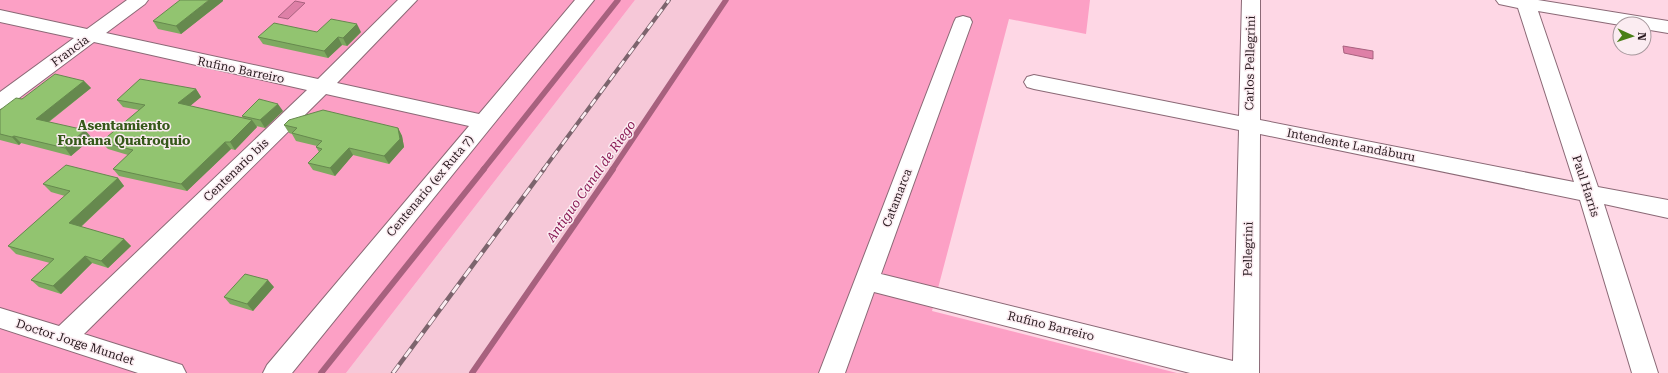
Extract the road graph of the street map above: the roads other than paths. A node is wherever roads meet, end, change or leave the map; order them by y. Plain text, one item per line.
1 (139, 0) edge
2 (408, 0) edge
3 (585, 0) edge
4 (1252, 0) edge
5 (1519, 1) edge
6 (0, 16) edge
7 (963, 22) dead end
8 (1668, 27) edge
9 (90, 37) junction
10 (1034, 82) dead end
11 (321, 88) junction
12 (0, 102) edge
13 (483, 122) junction
14 (1250, 125) junction
15 (1589, 193) junction
16 (1668, 209) edge
17 (866, 280) junction
18 (0, 318) edge
19 (63, 338) junction
20 (173, 373) edge
21 (276, 373) edge
22 (832, 373) edge
23 (1235, 373) edge
24 (1246, 373) edge
25 (1645, 373) edge

1 - 9 street, Francia
2 - 11 street, Centenario bis
3 - 13 street, Centenario (ex Ruta 7)
4 - 14 street, Carlos Pellegrini
5 - 8 street
5 - 15 street, Paul Harris
6 - 9 street, Rufino Barreiro
7 - 17 street, Catamarca
9 - 11 street, Rufino Barreiro
9 - 12 street, Francia
10 - 14 street, Intendente Landáburu
11 - 13 street, Rufino Barreiro
11 - 19 street, Centenario bis
13 - 21 street, Centenario (ex Ruta 7)
14 - 15 street, Intendente Landáburu
14 - 24 street, Pellegrini
15 - 16 street, Intendente Landáburu
15 - 25 street, Paul Harris
17 - 22 street, Catamarca
17 - 23 street, Rufino Barreiro
18 - 19 street, Doctor Jorge Mundet
19 - 20 street, Doctor Jorge Mundet

